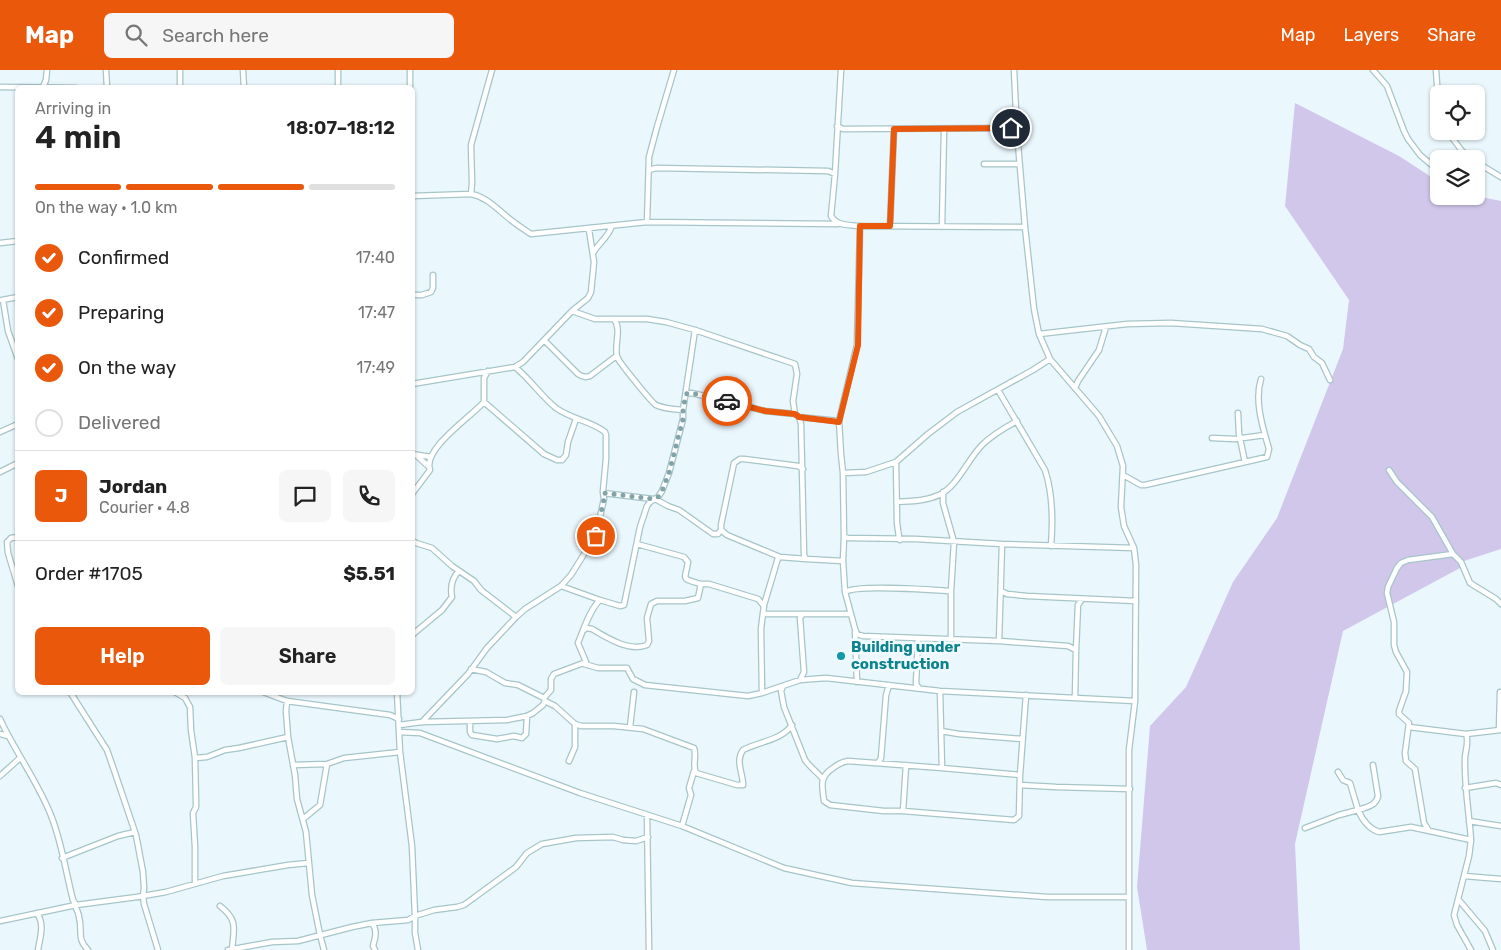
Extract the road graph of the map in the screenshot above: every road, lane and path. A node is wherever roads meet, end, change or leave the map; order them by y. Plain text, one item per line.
1 (47, 70) edge
2 (106, 70) edge
3 (180, 70) edge
4 (243, 70) edge
5 (338, 70) edge
6 (410, 70) edge
7 (492, 70) edge
8 (674, 70) edge
9 (841, 70) edge
10 (1014, 70) edge
11 (1373, 70) edge
12 (1436, 70) edge
13 (44, 85) edge
14 (107, 85) edge
15 (179, 85) edge
16 (244, 85) edge
17 (338, 85) edge
18 (410, 85) edge
19 (1437, 85) edge
20 (0, 87) edge
21 (15, 87) edge
22 (1016, 121) junction
23 (838, 126) junction
24 (1011, 128) junction
25 (894, 129) junction
26 (843, 130) junction
27 (944, 130) junction
28 (1017, 132) junction
29 (837, 134) junction
30 (1430, 163) edge
31 (984, 164) dead end
32 (1019, 164) junction
33 (1485, 167) edge
34 (649, 170) junction
35 (835, 174) junction
36 (1501, 177) edge
37 (470, 194) junction
38 (415, 195) edge
39 (831, 216) junction
40 (647, 222) junction
41 (824, 223) junction
42 (838, 224) junction
43 (612, 226) junction
44 (860, 226) junction
45 (890, 226) junction
46 (942, 226) junction
47 (1025, 227) junction
48 (591, 228) junction
49 (15, 241) edge
50 (0, 243) edge
51 (593, 253) junction
52 (433, 275) dead end
53 (415, 295) edge
54 (15, 298) edge
55 (1, 300) edge
56 (572, 312) junction
57 (614, 319) junction
58 (1106, 327) junction
59 (695, 330) junction
60 (1039, 334) junction
61 (544, 340) junction
62 (15, 350) edge
63 (618, 358) junction
64 (1050, 358) junction
65 (514, 367) junction
66 (488, 371) junction
67 (1261, 379) dead end
68 (1330, 380) dead end
69 (415, 383) edge
70 (1075, 388) junction
71 (998, 390) junction
72 (686, 394) junction
73 (484, 402) junction
74 (683, 410) junction
75 (1238, 413) dead end
76 (797, 415) junction
77 (576, 419) junction
78 (1017, 421) junction
79 (839, 422) junction
80 (15, 425) edge
81 (0, 432) edge
82 (1265, 435) junction
83 (1212, 438) dead end
84 (1240, 439) junction
85 (415, 455) edge
86 (415, 456) edge
87 (431, 457) junction
88 (896, 462) junction
89 (1245, 462) junction
90 (15, 464) edge
91 (428, 466) junction
92 (800, 467) junction
93 (1389, 470) dead end
94 (0, 472) edge
95 (843, 474) junction
96 (1123, 474) junction
97 (415, 490) edge
98 (944, 492) junction
99 (604, 493) junction
100 (654, 499) junction
101 (897, 502) junction
102 (721, 530) junction
103 (952, 536) junction
104 (15, 537) edge
105 (844, 537) junction
106 (900, 540) junction
107 (415, 542) edge
108 (948, 542) junction
109 (954, 542) junction
110 (637, 544) junction
111 (1002, 544) junction
112 (1051, 546) junction
113 (1134, 548) junction
114 (1453, 554) junction
115 (780, 557) junction
116 (806, 559) junction
117 (843, 561) junction
118 (459, 571) junction
119 (15, 576) edge
120 (701, 584) junction
121 (561, 586) junction
122 (951, 591) junction
123 (1001, 591) junction
124 (845, 592) junction
125 (1007, 594) junction
126 (1001, 597) junction
127 (1074, 598) junction
128 (1082, 599) junction
129 (600, 600) junction
130 (1136, 601) junction
131 (1501, 604) edge
132 (1078, 605) junction
133 (764, 606) junction
134 (763, 613) junction
135 (803, 614) junction
136 (850, 614) junction
137 (516, 617) junction
138 (855, 629) junction
139 (584, 630) junction
140 (415, 632) edge
141 (918, 639) junction
142 (951, 639) junction
143 (999, 641) junction
144 (1076, 650) junction
145 (584, 664) junction
146 (471, 669) junction
147 (804, 672) junction
148 (808, 678) junction
149 (800, 680) junction
150 (857, 682) junction
151 (889, 685) junction
152 (783, 686) junction
153 (919, 688) junction
154 (940, 691) junction
155 (634, 692) dead end
156 (1500, 692) edge
157 (762, 693) junction
158 (72, 695) edge
159 (180, 695) edge
160 (271, 695) edge
161 (398, 695) edge
162 (1026, 695) junction
163 (1075, 698) junction
164 (544, 699) junction
165 (287, 701) junction
166 (1134, 701) junction
167 (526, 716) junction
168 (0, 718) edge
169 (399, 719) junction
170 (470, 721) junction
171 (422, 722) junction
172 (429, 723) junction
173 (575, 724) junction
174 (399, 725) junction
175 (792, 725) junction
176 (630, 727) junction
177 (1409, 728) junction
178 (1500, 730) edge
179 (941, 731) junction
180 (399, 732) junction
181 (420, 733) junction
182 (0, 734) edge
183 (1466, 734) junction
184 (8, 736) junction
185 (288, 737) junction
186 (1022, 739) junction
187 (400, 752) junction
188 (20, 758) junction
189 (195, 758) junction
190 (569, 761) dead end
191 (293, 764) junction
192 (327, 764) junction
193 (881, 764) junction
194 (906, 765) junction
195 (1373, 765) dead end
196 (942, 768) junction
197 (694, 771) junction
198 (816, 771) junction
199 (826, 772) junction
200 (1338, 772) dead end
201 (1020, 775) junction
202 (0, 776) edge
203 (823, 779) junction
204 (1020, 785) junction
205 (1501, 785) edge
206 (1465, 788) junction
207 (1130, 789) junction
208 (1358, 810) junction
209 (903, 811) junction
210 (648, 815) junction
211 (303, 819) junction
212 (1470, 821) junction
213 (682, 826) junction
214 (1501, 826) edge
215 (1305, 828) dead end
216 (1429, 831) junction
217 (134, 832) junction
218 (648, 837) junction
219 (1471, 840) junction
220 (62, 858) junction
221 (308, 863) junction
222 (1464, 876) junction
223 (1501, 879) edge
224 (194, 883) junction
225 (143, 896) junction
226 (1129, 897) junction
227 (1458, 899) junction
228 (75, 905) junction
229 (220, 906) dead end
230 (37, 913) junction
231 (415, 916) junction
232 (408, 920) junction
233 (0, 921) edge
234 (372, 923) junction
235 (415, 924) junction
236 (320, 936) junction
237 (272, 942) junction
238 (156, 949) edge
239 (38, 950) edge
240 (88, 950) edge
241 (230, 950) edge
242 (272, 950) edge
243 (324, 950) edge
244 (375, 950) edge
245 (418, 950) edge
246 (649, 950) edge
247 (1129, 950) edge
248 (1471, 950) edge
249 (1493, 950) edge

1 - 13 street
2 - 14 street
3 - 15 street
4 - 16 street
5 - 17 street
6 - 18 street
7 - 37 street
8 - 34 street
9 - 23 street
10 - 22 street
11 - 30 street
12 - 19 street
20 - 21 street
22 - 24 street
22 - 28 street
23 - 26 street
23 - 29 street
24 - 27 street
24 - 28 street
25 - 26 street
25 - 27 street
25 - 45 street
26 - 29 street
27 - 46 street
28 - 32 street
29 - 35 street
31 - 32 street
32 - 47 street
33 - 36 street
34 - 35 street
34 - 40 street
35 - 39 street
37 - 38 street
37 - 48 street
39 - 41 street
39 - 42 street
40 - 41 street
40 - 43 street
41 - 42 street
42 - 44 street
43 - 48 street
43 - 51 street
44 - 45 street
44 - 79 street
45 - 46 street
46 - 47 street
47 - 60 street
48 - 51 street
49 - 50 street
51 - 56 street
52 - 53 street
54 - 55 street
55 - 62 street
56 - 57 street
56 - 61 street
57 - 59 street
57 - 63 street
58 - 60 street
58 - 68 street
58 - 70 street
59 - 72 street
59 - 76 street
60 - 64 street
61 - 63 street
61 - 65 street
63 - 74 street
64 - 70 street
64 - 71 street
65 - 66 street
65 - 77 street
66 - 69 street
66 - 73 street
67 - 82 street
70 - 96 street
71 - 78 street
71 - 88 street
72 - 74 street
72 - 76 street
73 - 77 street
73 - 87 street
74 - 100 street
75 - 84 street
76 - 79 street
76 - 92 street
77 - 99 street
78 - 98 street
78 - 112 street
79 - 95 street
80 - 81 street
82 - 84 street
82 - 89 street
83 - 84 street
84 - 89 street
85 - 87 street
86 - 91 street
87 - 91 street
88 - 95 street
88 - 101 street
89 - 96 street
90 - 94 street
91 - 97 street
92 - 102 street
92 - 116 street
93 - 114 street
95 - 105 street
96 - 113 street
98 - 101 street
98 - 103 street
99 - 100 street
99 - 121 street
100 - 102 street
100 - 110 street
101 - 106 street
102 - 115 street
103 - 108 street
103 - 109 street
104 - 119 street
105 - 106 street
105 - 117 street
106 - 108 street
107 - 118 street
108 - 109 street
109 - 111 street
109 - 122 street
110 - 120 street
110 - 129 street
111 - 112 street
111 - 123 street
112 - 113 street
113 - 130 street
114 - 131 street
114 - 177 street
115 - 116 street
115 - 133 street
116 - 117 street
117 - 124 street
118 - 137 street
118 - 140 street
120 - 133 street
120 - 139 street
121 - 129 street
121 - 137 street
122 - 124 street
122 - 142 street
123 - 125 street
123 - 126 street
124 - 136 street
125 - 126 street
125 - 127 street
126 - 143 street
127 - 128 street
127 - 132 street
128 - 130 street
128 - 132 street
129 - 139 street
130 - 166 street
132 - 144 street
133 - 134 street
134 - 135 street
134 - 157 street
135 - 136 street
135 - 147 street
136 - 138 street
137 - 146 street
138 - 141 street
138 - 150 street
139 - 145 street
141 - 142 street
141 - 153 street
142 - 143 street
143 - 144 street
144 - 163 street
145 - 157 street
145 - 164 street
146 - 164 street
146 - 171 street
147 - 148 street
147 - 149 street
148 - 149 street
148 - 150 street
149 - 152 street
150 - 151 street
151 - 153 street
151 - 193 street
152 - 157 street
152 - 175 street
153 - 154 street
154 - 162 street
154 - 179 street
155 - 176 street
156 - 178 street
158 - 217 street
159 - 189 street
160 - 165 street
161 - 169 street
162 - 163 street
162 - 186 street
163 - 166 street
164 - 167 street
164 - 173 street
165 - 169 street
165 - 185 street
166 - 207 street
167 - 170 street
167 - 170 street
168 - 184 street
169 - 174 street
170 - 172 street
171 - 172 street
171 - 174 street
172 - 181 street
173 - 176 street
173 - 190 street
174 - 180 street
175 - 197 street
175 - 198 street
176 - 197 street
177 - 183 street
177 - 216 street
178 - 183 street
179 - 186 street
179 - 196 street
180 - 181 street
180 - 187 street
181 - 210 street
182 - 184 street
183 - 206 street
184 - 188 street
185 - 189 street
185 - 191 street
186 - 201 street
187 - 192 street
187 - 231 street
188 - 202 street
188 - 220 street
189 - 224 street
191 - 192 street
191 - 211 street
192 - 211 street
193 - 194 street
193 - 199 street
194 - 196 street
194 - 209 street
195 - 208 street
196 - 201 street
197 - 213 street
198 - 199 street
198 - 203 street
199 - 203 street
200 - 208 street
201 - 204 street
203 - 209 street
204 - 207 street
204 - 209 street
205 - 206 street
206 - 212 street
207 - 226 street
208 - 215 street
208 - 216 street
210 - 213 street
210 - 218 street
211 - 221 street
212 - 214 street
212 - 219 street
213 - 226 street
216 - 219 street
217 - 220 street
217 - 225 street
218 - 231 street
218 - 246 street
219 - 222 street
220 - 228 street
221 - 224 street
221 - 236 street
222 - 223 street
222 - 227 street
224 - 225 street
225 - 228 street
225 - 238 street
226 - 247 street
227 - 248 street
227 - 249 street
228 - 230 street
228 - 240 street
229 - 241 street
230 - 233 street
230 - 239 street
231 - 232 street
231 - 235 street
232 - 234 street
232 - 235 street
234 - 236 street
234 - 244 street
235 - 245 street
236 - 237 street
236 - 243 street
237 - 241 street
237 - 242 street

